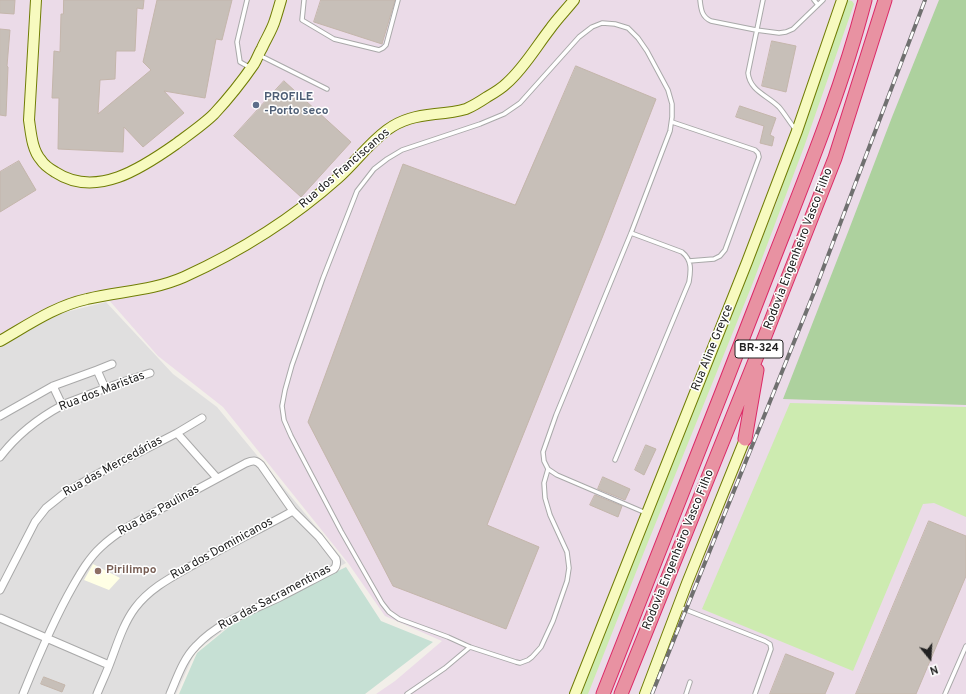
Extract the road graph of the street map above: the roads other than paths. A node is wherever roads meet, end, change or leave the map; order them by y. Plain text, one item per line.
1 (36, 0) edge
2 (247, 0) edge
3 (281, 0) edge
4 (304, 0) edge
5 (398, 0) edge
6 (574, 0) edge
7 (700, 0) edge
8 (763, 0) edge
9 (814, 0) edge
10 (823, 0) edge
11 (842, 0) edge
12 (865, 0) edge
13 (885, 0) edge
14 (818, 5) junction
15 (756, 30) junction
16 (258, 54) junction
17 (250, 68) junction
18 (327, 89) dead end
19 (672, 122) junction
20 (797, 131) junction
21 (631, 233) junction
22 (689, 261) junction
23 (765, 336) junction
24 (0, 341) edge
25 (112, 364) dead end
26 (97, 370) junction
27 (150, 373) dead end
28 (53, 386) junction
29 (104, 388) junction
30 (62, 405) junction
31 (0, 416) edge
32 (202, 418) dead end
33 (177, 433) junction
34 (745, 439) joint
35 (0, 457) edge
36 (615, 460) dead end
37 (261, 465) joint
38 (548, 469) junction
39 (217, 478) junction
40 (293, 511) junction
41 (647, 513) junction
42 (0, 590) edge
43 (678, 606) junction
44 (0, 618) edge
45 (46, 638) junction
46 (966, 646) edge
47 (470, 647) junction
48 (109, 665) junction
49 (690, 682) dead end
50 (23, 694) edge
51 (97, 694) edge
52 (170, 694) edge
53 (407, 694) edge
54 (575, 694) edge
55 (602, 694) edge
56 (621, 694) edge
57 (645, 694) edge
58 (686, 694) edge
59 (755, 694) edge
60 (945, 694) edge

1 - 17 main road
2 - 17 lane
3 - 16 main road
4 - 5 lane
6 - 24 main road, Rua dos Franciscanos
7 - 15 lane
8 - 15 lane
9 - 14 lane
10 - 14 lane
11 - 20 main road, Rua Aline Greyce
12 - 55 highway, Rodovia Engenheiro Vasco Filho / BR-324
13 - 23 highway, Rodovia Engenheiro Vasco Filho / BR-324
14 - 15 lane
15 - 20 lane
16 - 17 main road
16 - 18 lane
19 - 21 lane
19 - 22 lane
19 - 47 lane
20 - 41 main road, Rua Aline Greyce
21 - 22 lane
21 - 38 lane
22 - 36 lane
23 - 34 highway
23 - 56 highway, Rodovia Engenheiro Vasco Filho / BR-324
25 - 26 street
26 - 28 street
26 - 29 street
27 - 29 street, Rua dos Maristas
28 - 30 street
28 - 31 street
29 - 30 street, Rua dos Maristas
30 - 35 street, Rua dos Maristas
32 - 33 street, Rua das Mercedárias
33 - 39 street
33 - 42 street, Rua das Mercedárias
34 - 43 main road
37 - 39 street, Rua das Paulinas
37 - 40 street, Rua das Sacramentinas
38 - 41 lane
38 - 47 lane
39 - 45 street, Rua das Paulinas
40 - 48 street, Rua dos Dominicanos
40 - 52 street, Rua das Sacramentinas
41 - 54 main road, Rua Aline Greyce
43 - 57 main road
43 - 59 lane
44 - 45 street
45 - 48 street
45 - 50 street, Rua das Paulinas
46 - 60 lane
47 - 53 lane
48 - 51 street, Rua dos Dominicanos
49 - 58 lane

